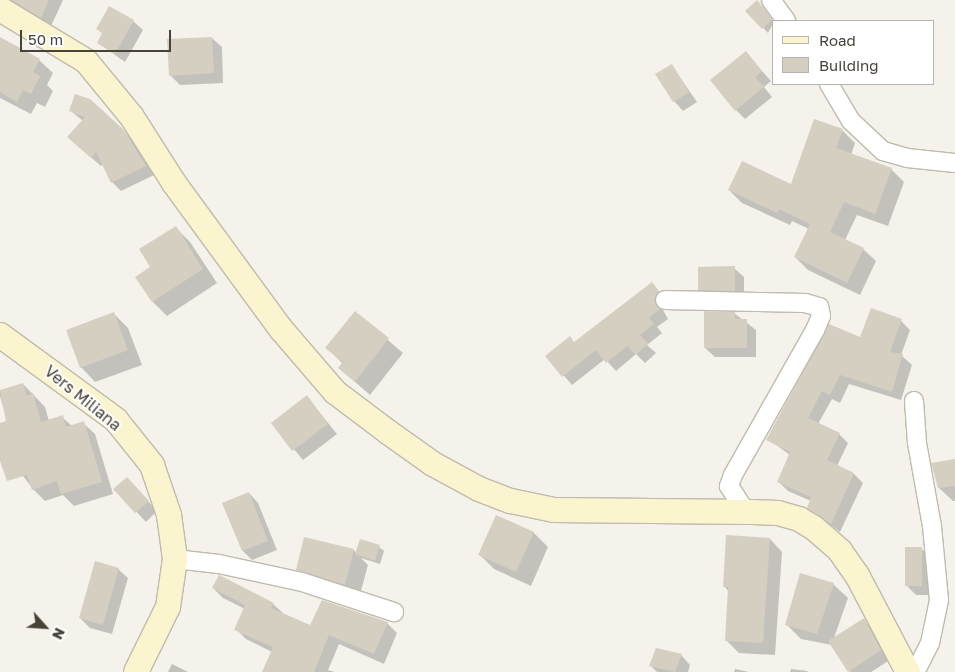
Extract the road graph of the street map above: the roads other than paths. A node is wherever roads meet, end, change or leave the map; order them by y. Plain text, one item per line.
1 (771, 0) edge
2 (0, 9) edge
3 (785, 20) edge
4 (830, 85) edge
5 (955, 163) edge
6 (665, 300) dead end
7 (0, 335) edge
8 (914, 401) dead end
9 (746, 512) junction
10 (174, 559) junction
11 (394, 612) dead end
12 (136, 672) edge
13 (908, 672) edge
14 (915, 672) edge

1 - 3 street
2 - 9 main road
4 - 5 street
6 - 9 street
7 - 10 main road, Vers Miliana
8 - 14 street
9 - 13 main road
10 - 11 street
10 - 12 main road, Vers Miliana

